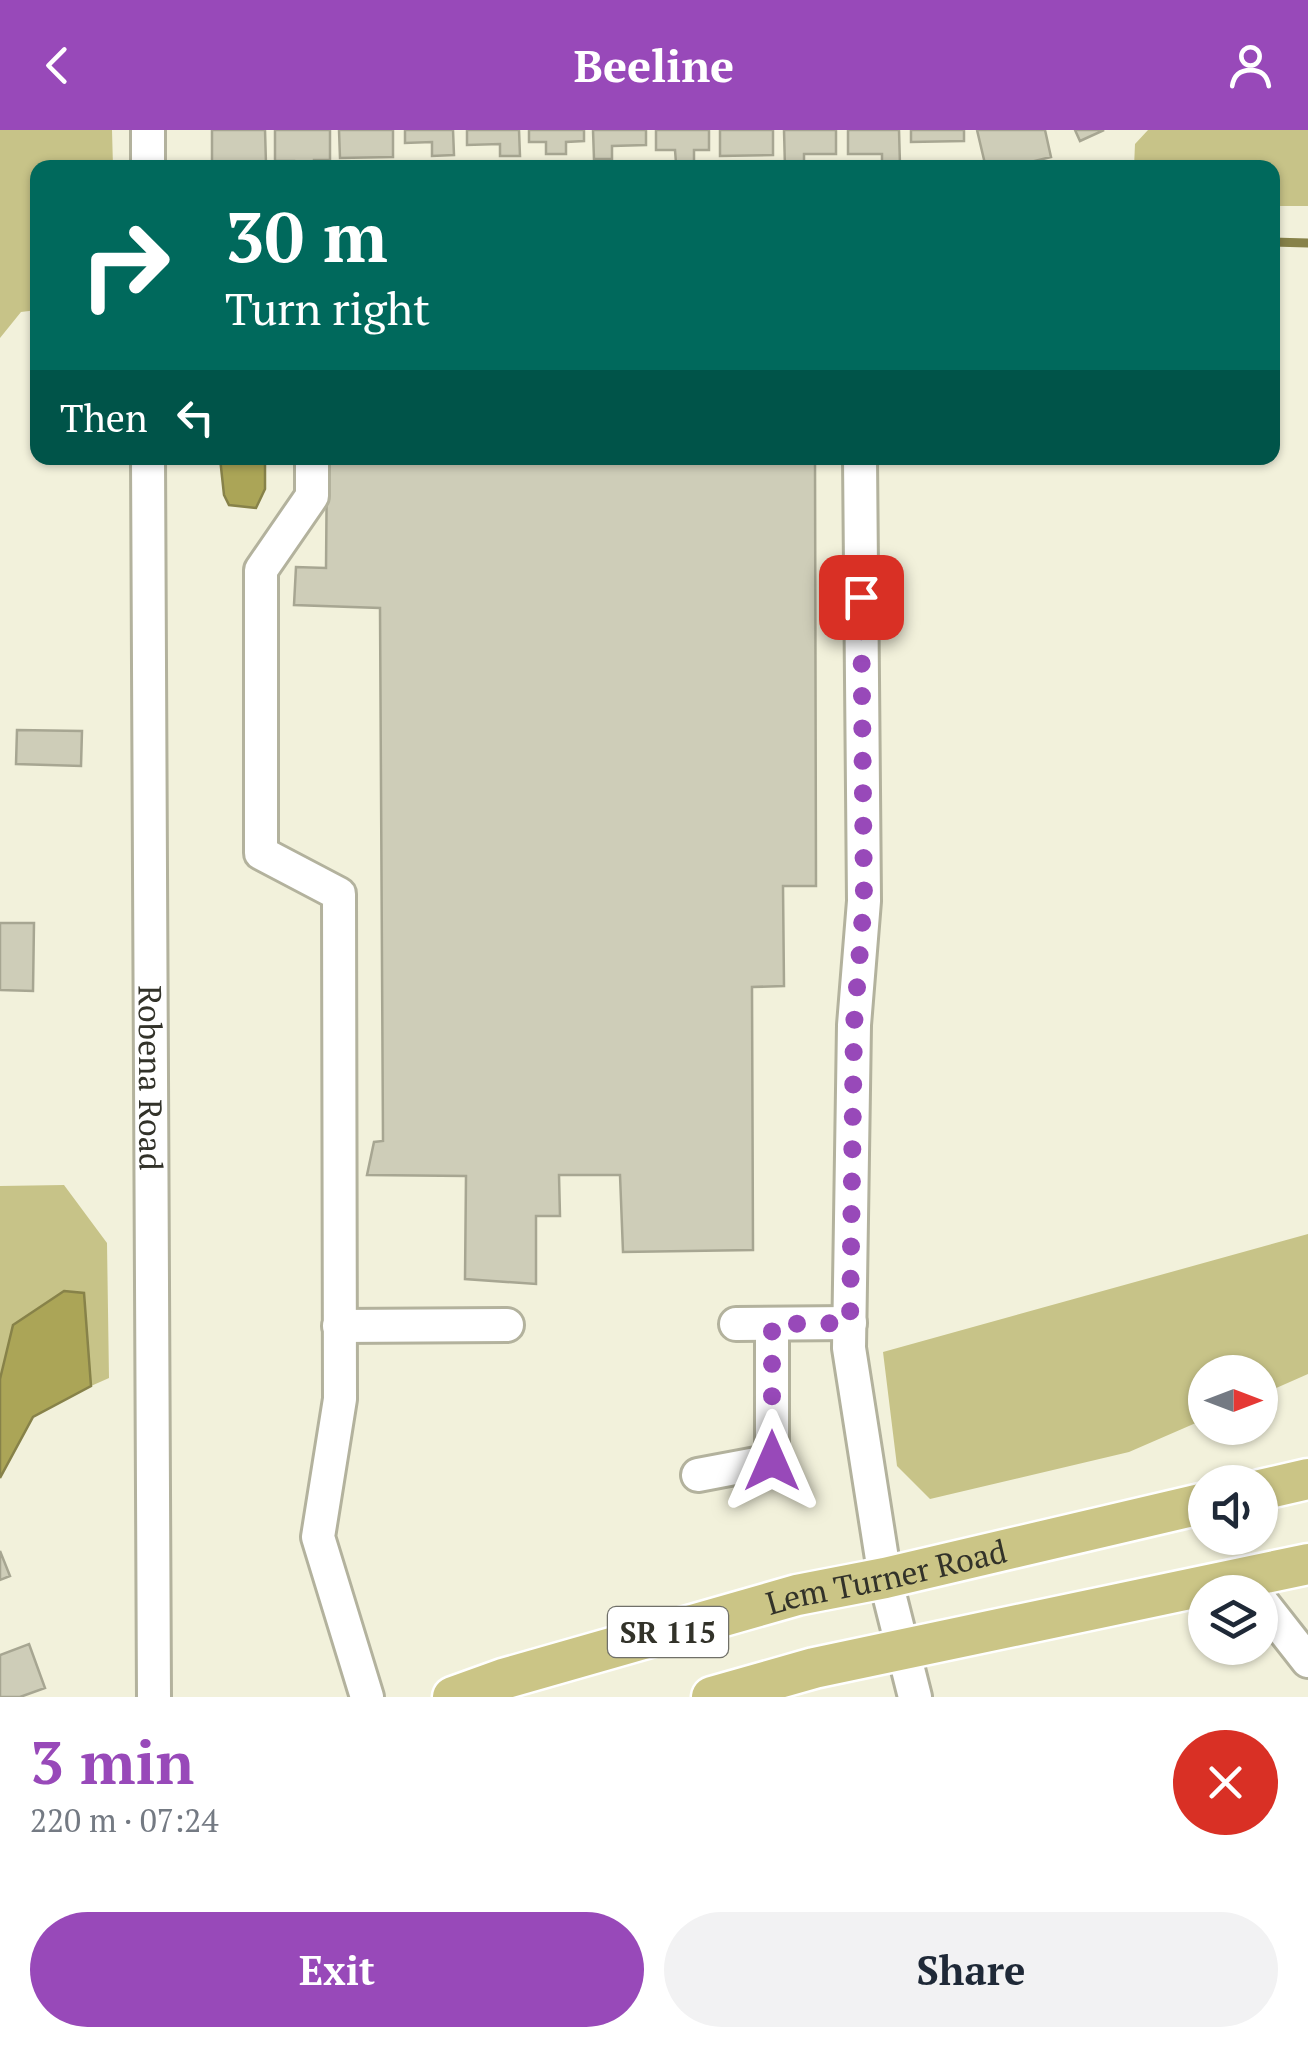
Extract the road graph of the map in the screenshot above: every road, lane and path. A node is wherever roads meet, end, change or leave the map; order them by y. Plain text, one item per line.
1 (148, 130) edge
2 (148, 160) edge
3 (148, 465) edge
4 (312, 465) edge
5 (860, 465) edge
6 (850, 1323) junction
7 (736, 1324) dead end
8 (772, 1324) junction
9 (507, 1325) dead end
10 (340, 1326) junction
11 (698, 1475) dead end
12 (1308, 1479) edge
13 (1278, 1486) edge
14 (1188, 1507) edge
15 (1308, 1564) edge
16 (885, 1578) junction
17 (1278, 1578) edge
18 (1188, 1601) edge
19 (1278, 1623) edge
20 (903, 1650) junction
21 (1308, 1661) edge
22 (154, 1697) edge
23 (367, 1697) edge
24 (454, 1697) edge
25 (712, 1697) edge
26 (915, 1697) edge

1 - 2 street
3 - 22 street, Robena Road
4 - 10 street
5 - 6 street
6 - 8 street
6 - 16 street
7 - 8 street
8 - 11 street
9 - 10 street
10 - 23 street
12 - 13 main road
14 - 16 main road, Lem Turner Road / SR 115
15 - 17 main road, SR 115
16 - 20 street
16 - 24 main road, Lem Turner Road / SR 115
18 - 20 main road, SR 115
19 - 21 street
20 - 25 main road, SR 115
20 - 26 street

